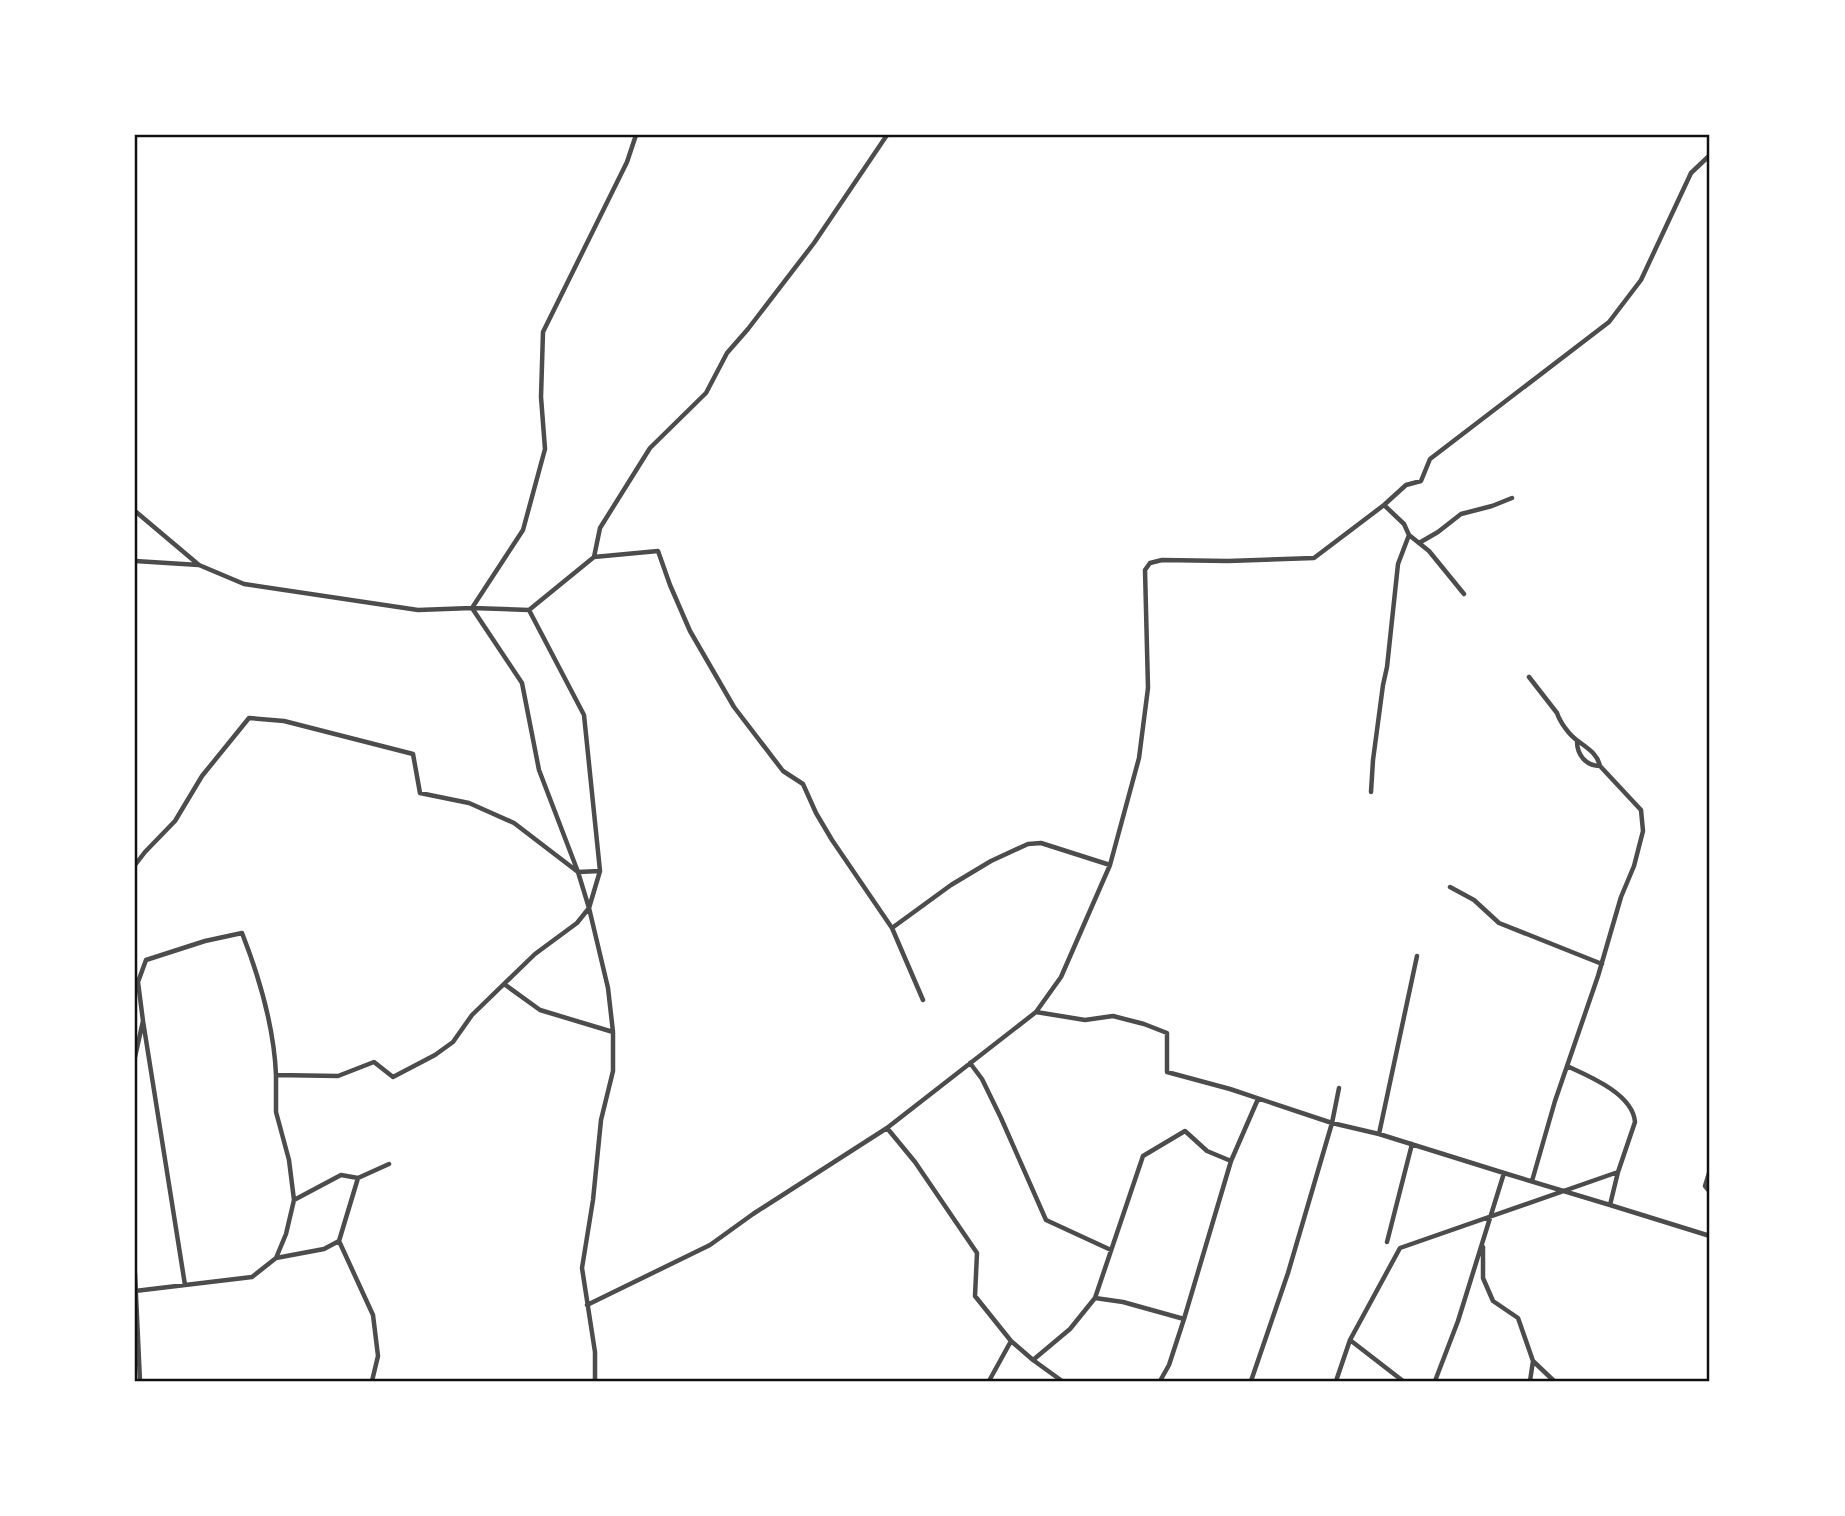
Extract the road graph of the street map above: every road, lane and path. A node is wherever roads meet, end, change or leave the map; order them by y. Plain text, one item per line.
1 (636, 135) edge
2 (887, 135) edge
3 (1710, 155) edge
4 (1512, 498) dead end
5 (1384, 505) junction
6 (135, 511) edge
7 (1409, 535) junction
8 (1419, 543) junction
9 (594, 557) junction
10 (135, 561) edge
11 (199, 565) junction
12 (1464, 594) dead end
13 (472, 608) junction
14 (529, 610) junction
15 (1528, 677) dead end
16 (1577, 741) junction
17 (1600, 766) junction
18 (1371, 792) dead end
19 (135, 865) edge
20 (1110, 865) junction
21 (600, 871) junction
22 (578, 872) junction
23 (1450, 887) dead end
24 (589, 908) junction
25 (892, 928) junction
26 (1417, 956) dead end
27 (1602, 964) junction
28 (136, 981) edge
29 (505, 984) junction
30 (923, 1000) dead end
31 (1036, 1012) junction
32 (143, 1021) junction
33 (613, 1032) junction
34 (135, 1057) edge
35 (970, 1063) junction
36 (1567, 1066) junction
37 (276, 1075) junction
38 (1339, 1088) dead end
39 (1258, 1099) junction
40 (1332, 1123) junction
41 (887, 1128) junction
42 (1379, 1134) junction
43 (1412, 1144) junction
44 (1231, 1161) junction
45 (389, 1164) dead end
46 (1710, 1170) edge
47 (1618, 1172) junction
48 (1504, 1173) junction
49 (358, 1178) junction
50 (1532, 1181) junction
51 (1564, 1190) junction
52 (1710, 1192) edge
53 (294, 1200) junction
54 (1610, 1205) junction
55 (1491, 1216) junction
56 (1710, 1236) edge
57 (339, 1241) junction
58 (1483, 1241) junction
59 (1387, 1242) dead end
60 (1111, 1250) junction
61 (276, 1258) junction
62 (135, 1274) edge
63 (185, 1285) junction
64 (136, 1291) edge
65 (1095, 1298) junction
66 (587, 1305) junction
67 (1184, 1319) junction
68 (1350, 1340) junction
69 (1011, 1341) junction
70 (1033, 1360) junction
71 (1533, 1361) junction
72 (141, 1381) edge
73 (372, 1381) edge
74 (596, 1381) edge
75 (989, 1381) edge
76 (1062, 1381) edge
77 (1160, 1381) edge
78 (1251, 1381) edge
79 (1336, 1381) edge
80 (1403, 1381) edge
81 (1435, 1381) edge
82 (1530, 1381) edge
83 (1554, 1381) edge

1 - 13 street
2 - 9 street
3 - 5 street
4 - 8 street
5 - 7 street
5 - 20 street
6 - 11 street
7 - 8 street
7 - 18 street
8 - 12 street
9 - 14 street
9 - 25 street
10 - 11 street
11 - 13 street
13 - 14 street
13 - 22 street
14 - 21 street
15 - 16 street
16 - 17 street
16 - 17 street
17 - 27 street
19 - 22 street
20 - 25 street
20 - 31 street
21 - 22 street
21 - 24 street
22 - 24 street
23 - 27 street
24 - 29 street
24 - 33 street
25 - 30 street
26 - 42 street
27 - 36 street
28 - 32 street
28 - 37 street
29 - 33 street
29 - 37 street
31 - 35 street
31 - 39 street
32 - 34 street
32 - 63 street
33 - 66 street
35 - 41 street
35 - 60 street
36 - 47 street
36 - 50 street
37 - 53 street
38 - 40 street
39 - 40 street
39 - 44 street
40 - 42 street
40 - 78 street
41 - 66 street
41 - 69 street
42 - 43 street
43 - 48 street
43 - 59 street
44 - 60 street
44 - 67 street
45 - 49 street
46 - 52 street
47 - 51 street
47 - 54 street
48 - 50 street
48 - 55 street
49 - 53 street
49 - 57 street
50 - 51 street
51 - 54 street
51 - 55 street
53 - 61 street
54 - 56 street
55 - 58 street
55 - 68 street
57 - 61 street
57 - 73 street
58 - 71 street
58 - 81 street
60 - 65 street
61 - 63 street
62 - 64 street
63 - 64 street
64 - 72 street
65 - 67 street
65 - 70 street
66 - 74 street
67 - 77 street
68 - 79 street
68 - 80 street
69 - 70 street
69 - 75 street
70 - 76 street
71 - 82 street
71 - 83 street

